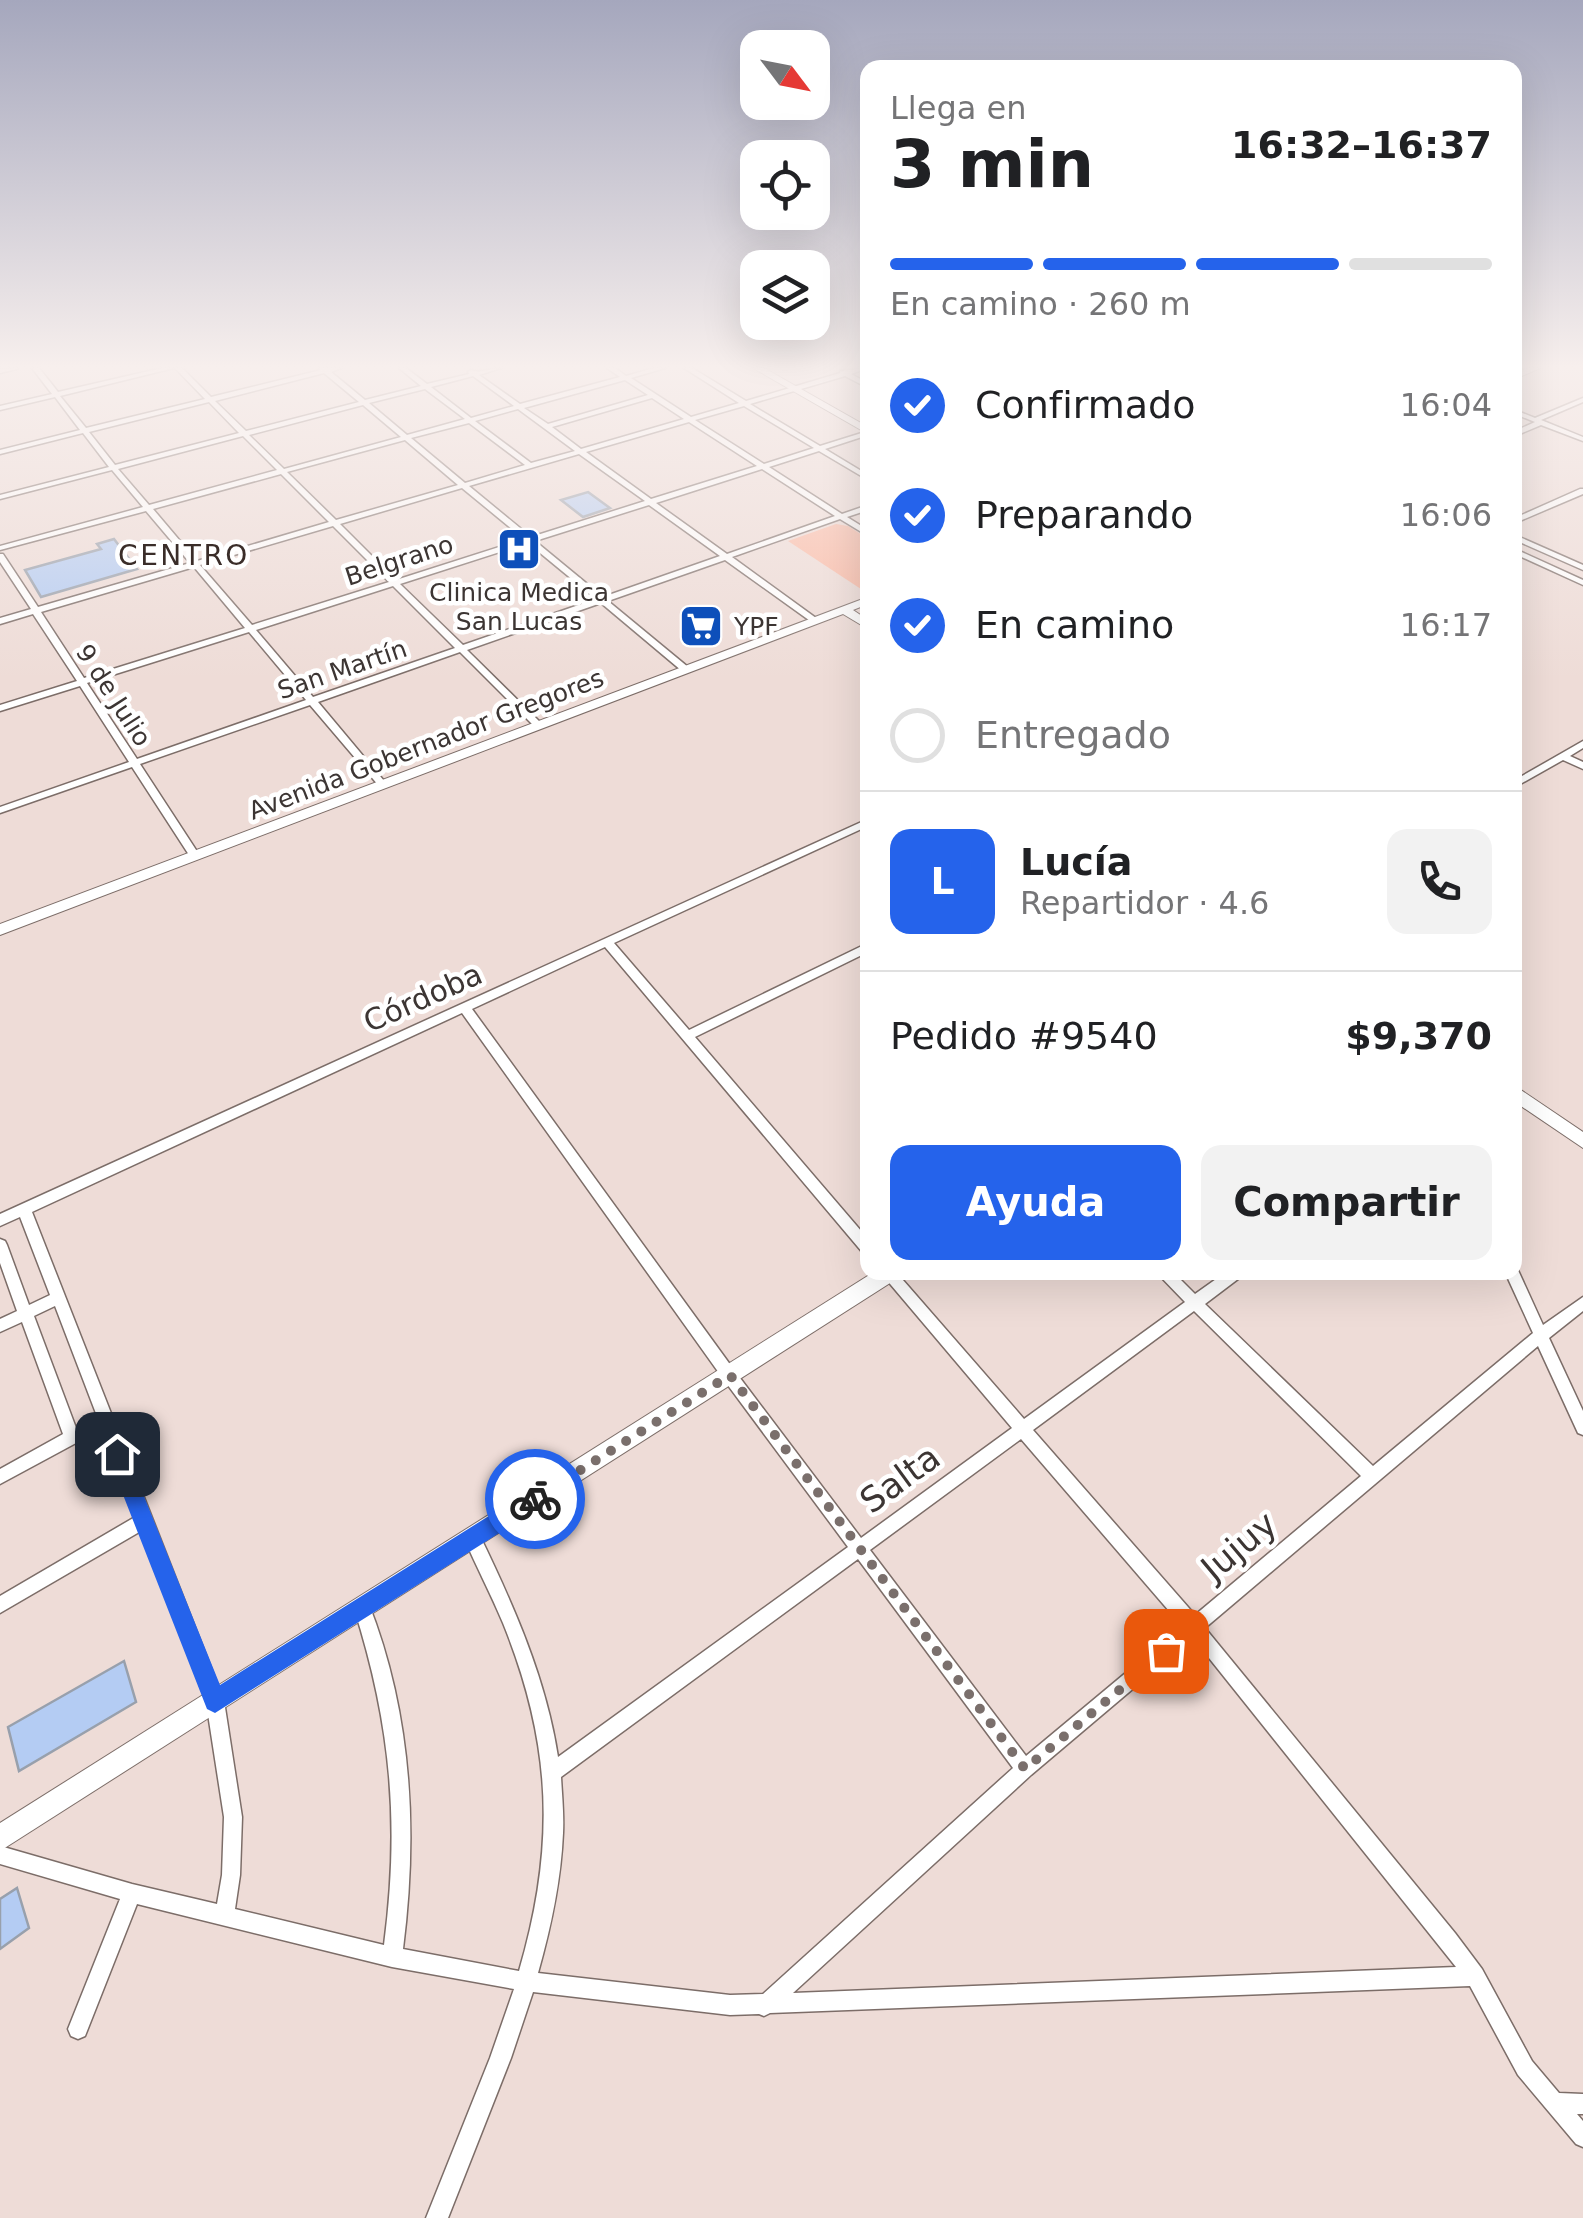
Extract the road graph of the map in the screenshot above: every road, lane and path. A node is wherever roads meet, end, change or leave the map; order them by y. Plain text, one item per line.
1 (100, 472) edge
2 (117, 472) edge
3 (279, 472) joint
4 (443, 472) edge
5 (511, 472) edge
6 (608, 472) edge
7 (747, 472) edge
8 (769, 472) edge
9 (460, 486) junction
10 (1583, 491) edge
11 (0, 497) edge
12 (650, 501) junction
13 (148, 508) junction
14 (860, 510) edge
15 (840, 517) junction
16 (1522, 518) edge
17 (331, 524) junction
18 (860, 529) edge
19 (526, 540) junction
20 (1522, 540) edge
21 (0, 548) edge
22 (1522, 555) edge
23 (0, 556) edge
24 (726, 557) junction
25 (195, 564) junction
26 (1583, 568) edge
27 (392, 583) junction
28 (1583, 583) edge
29 (600, 600) junction
30 (860, 603) edge
31 (844, 609) junction
32 (35, 610) junction
33 (813, 620) junction
34 (860, 620) edge
35 (0, 621) edge
36 (250, 628) junction
37 (461, 649) junction
38 (684, 670) junction
39 (82, 682) junction
40 (312, 701) junction
41 (0, 708) edge
42 (538, 725) junction
43 (1583, 744) edge
44 (1563, 756) junction
45 (134, 763) junction
46 (1583, 766) edge
47 (1522, 780) edge
48 (382, 784) junction
49 (0, 810) edge
50 (860, 826) edge
51 (194, 856) junction
52 (0, 930) edge
53 (606, 942) junction
54 (860, 950) edge
55 (464, 1007) junction
56 (687, 1036) junction
57 (1522, 1098) edge
58 (1583, 1141) edge
59 (24, 1209) junction
60 (0, 1220) edge
61 (860, 1240) edge
62 (0, 1245) edge
63 (878, 1280) edge
64 (895, 1280) edge
65 (1171, 1280) edge
66 (1226, 1280) edge
67 (1516, 1280) edge
68 (57, 1298) junction
69 (1194, 1303) junction
70 (1583, 1303) edge
71 (25, 1314) junction
72 (0, 1326) edge
73 (1540, 1335) junction
74 (730, 1375) junction
75 (104, 1420) junction
76 (1583, 1428) edge
77 (1024, 1429) junction
78 (72, 1438) junction
79 (0, 1476) edge
80 (1372, 1476) junction
81 (143, 1521) junction
82 (472, 1538) junction
83 (860, 1549) junction
84 (0, 1605) edge
85 (362, 1608) junction
86 (1194, 1627) junction
87 (215, 1701) junction
88 (1025, 1769) junction
89 (552, 1774) junction
90 (0, 1838) edge
91 (0, 1855) edge
92 (132, 1893) junction
93 (224, 1916) junction
94 (392, 1957) junction
95 (1475, 1976) junction
96 (528, 1982) junction
97 (764, 2006) junction
98 (78, 2029) dead end
99 (1554, 2103) junction
100 (1583, 2104) edge
101 (1583, 2137) edge
102 (437, 2218) edge

1 - 11 street
2 - 13 street
3 - 13 street
3 - 17 street
4 - 9 street
5 - 9 street
6 - 12 street
7 - 12 street, Belgrano
8 - 15 street
9 - 17 street
9 - 19 street
10 - 16 street
12 - 19 street, Belgrano
12 - 24 street
13 - 21 street
13 - 25 street
14 - 15 street, San Martín
15 - 18 street
15 - 24 street, San Martín
17 - 25 street
17 - 27 street
19 - 27 street, Belgrano
19 - 29 street
20 - 26 street
22 - 28 street
23 - 32 street, 9 de Julio
24 - 29 street, San Martín
24 - 33 street
25 - 32 street
25 - 36 street
27 - 36 street, Belgrano
27 - 37 street
29 - 37 street, San Martín
29 - 38 street
30 - 31 street, Avenida Gobernador Gregores
31 - 33 street, Avenida Gobernador Gregores
31 - 34 street
32 - 35 street
32 - 39 street, 9 de Julio
33 - 38 street, Avenida Gobernador Gregores
36 - 39 street, Belgrano
36 - 40 street
37 - 40 street, San Martín
37 - 42 street
38 - 42 street, Avenida Gobernador Gregores
39 - 41 street, Belgrano
39 - 45 street, 9 de Julio
40 - 45 street, San Martín
40 - 48 street
42 - 48 street, Avenida Gobernador Gregores
43 - 44 street
44 - 46 street
44 - 47 street
45 - 49 street, San Martín
45 - 51 street, 9 de Julio
48 - 51 street, Avenida Gobernador Gregores
50 - 53 street, Córdoba
51 - 52 street, Avenida Gobernador Gregores
53 - 55 street, Córdoba
53 - 56 street
54 - 56 street
55 - 59 street, Córdoba
55 - 74 street
56 - 61 street
57 - 58 street
59 - 60 street, Córdoba
59 - 68 street
62 - 71 street
63 - 74 street
64 - 77 street
65 - 69 street
66 - 69 street, Salta
67 - 73 street
68 - 71 street
68 - 75 street
69 - 77 street, Salta
69 - 80 street
70 - 73 street, Jujuy
71 - 72 street
71 - 78 street
73 - 76 street
73 - 80 street, Jujuy
74 - 82 street
74 - 83 street
75 - 78 street
75 - 81 street
77 - 83 street, Salta
77 - 86 street
78 - 79 street
80 - 86 street, Jujuy
81 - 84 street
81 - 87 street
82 - 85 street
82 - 89 street
83 - 88 street
83 - 89 street, Salta
85 - 87 street
85 - 94 street
86 - 88 street, Jujuy
86 - 95 street
87 - 90 street
87 - 93 street
88 - 97 street, Jujuy
89 - 96 street
91 - 92 street
92 - 93 street
92 - 98 street
93 - 94 street
94 - 96 street
95 - 97 street
95 - 99 street
96 - 97 street
96 - 102 street
99 - 100 street
99 - 101 street

